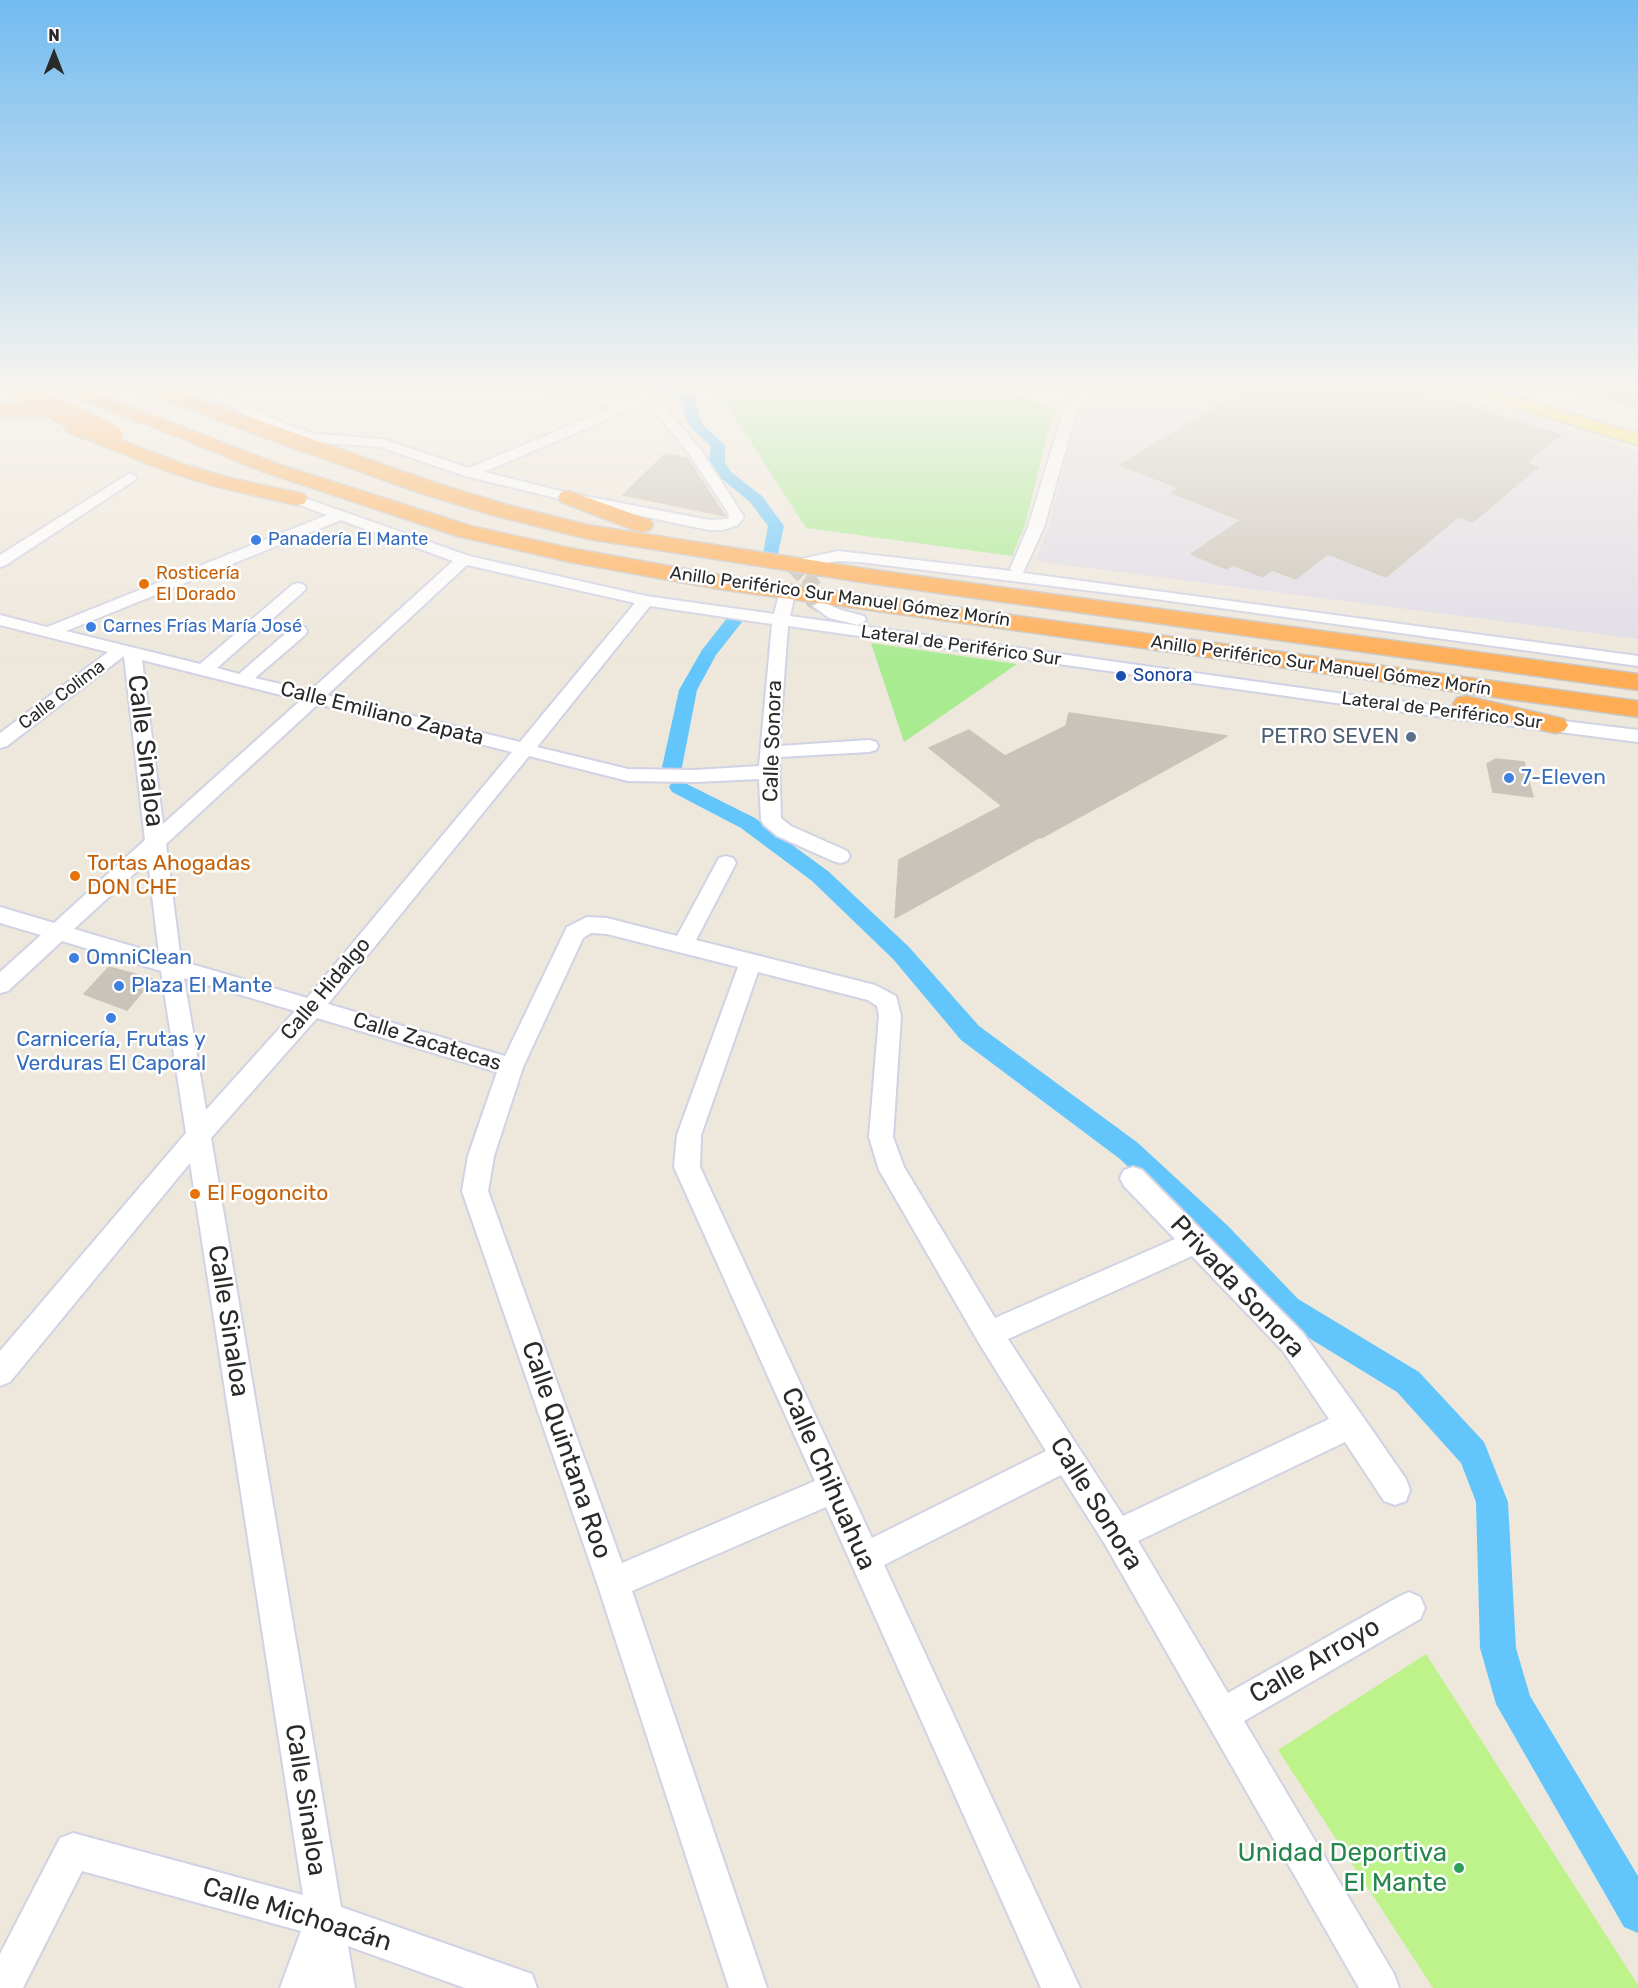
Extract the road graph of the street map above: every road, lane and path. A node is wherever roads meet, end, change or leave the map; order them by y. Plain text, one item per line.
1 (124, 481) edge
2 (217, 481) edge
3 (239, 481) edge
4 (271, 481) edge
5 (283, 481) edge
6 (408, 481) edge
7 (505, 481) edge
8 (715, 481) edge
9 (1050, 481) edge
10 (569, 497) junction
11 (296, 499) junction
12 (341, 515) junction
13 (734, 556) junction
14 (464, 560) junction
15 (0, 562) edge
16 (807, 562) tunnel mouth
17 (848, 566) tunnel mouth
18 (1018, 569) dead end
19 (298, 588) dead end
20 (786, 598) tunnel mouth
21 (646, 601) junction
22 (821, 606) dead end
23 (0, 620) edge
24 (781, 621) junction
25 (51, 631) junction
26 (298, 631) dead end
27 (1489, 640) junction
28 (128, 650) junction
29 (1425, 653) junction
30 (1275, 659) junction
31 (1638, 661) edge
32 (203, 671) junction
33 (1638, 673) edge
34 (242, 680) junction
35 (1638, 682) edge
36 (1247, 685) junction
37 (312, 697) junction
38 (1638, 709) edge
39 (1555, 725) junction
40 (1638, 736) edge
41 (0, 742) edge
42 (869, 746) dead end
43 (525, 749) junction
44 (769, 752) junction
45 (768, 772) junction
46 (157, 842) junction
47 (840, 856) dead end
48 (726, 862) dead end
49 (0, 915) edge
50 (56, 932) junction
51 (683, 945) junction
52 (751, 961) junction
53 (171, 966) junction
54 (0, 985) edge
55 (312, 1008) junction
56 (511, 1067) junction
57 (198, 1136) junction
58 (1133, 1178) dead end
59 (1194, 1242) junction
60 (989, 1334) junction
61 (0, 1372) edge
62 (1351, 1424) junction
63 (1067, 1456) junction
64 (833, 1489) junction
65 (1395, 1491) dead end
66 (1117, 1535) junction
67 (864, 1558) junction
68 (613, 1583) junction
69 (1409, 1608) dead end
70 (1222, 1715) junction
71 (324, 1918) junction
72 (3, 1988) edge
73 (299, 1988) edge
74 (336, 1988) edge
75 (518, 1988) edge
76 (748, 1988) edge
77 (1061, 1988) edge
78 (1380, 1988) edge

1 - 15 street
2 - 11 highway
3 - 11 highway, bridge
4 - 11 highway
5 - 30 highway, Anillo Periférico Sur Manuel Gómez Morín
6 - 13 highway, Anillo Periférico Sur Manuel Gómez Morín
7 - 10 street
8 - 10 street
9 - 18 street
10 - 13 highway
11 - 12 street, Lateral de Periférico Sur
12 - 14 street, Lateral de Periférico Sur
12 - 25 street
13 - 29 highway, Anillo Periférico Sur Manuel Gómez Morín
14 - 21 street, Lateral de Periférico Sur
14 - 37 street
16 - 27 street
17 - 27 street
19 - 32 street
20 - 24 street, Calle Sonora
21 - 24 street, Lateral de Periférico Sur
21 - 43 street, Calle Hidalgo
22 - 36 street
23 - 25 street, Calle Emiliano Zapata
24 - 36 street, Lateral de Periférico Sur
24 - 44 street, Calle Sonora
25 - 28 street, Calle Emiliano Zapata
26 - 34 street
27 - 31 street
28 - 32 street, Calle Emiliano Zapata
28 - 41 street, Calle Colima
28 - 46 street, Calle Sinaloa
29 - 33 highway
29 - 35 highway, Anillo Periférico Sur Manuel Gómez Morín
30 - 38 highway, Anillo Periférico Sur Manuel Gómez Morín
30 - 39 highway
32 - 34 street, Calle Emiliano Zapata
34 - 37 street, Calle Emiliano Zapata
36 - 39 street, Lateral de Periférico Sur
37 - 43 street, Calle Emiliano Zapata
37 - 46 street
39 - 40 street, Lateral de Periférico Sur
42 - 44 street
43 - 45 street, Calle Emiliano Zapata
43 - 55 street, Calle Hidalgo
44 - 45 street, Calle Sonora
45 - 47 street, Calle Sonora
46 - 50 street
46 - 53 street, Calle Sinaloa
48 - 51 street
49 - 50 street, Calle Zacatecas
50 - 53 street, Calle Zacatecas
50 - 54 street
51 - 52 street
51 - 56 street, Calle Quintana Roo
52 - 60 street, Calle Sonora
52 - 64 street, Calle Chihuahua
53 - 55 street, Calle Zacatecas
53 - 57 street, Calle Sinaloa
55 - 56 street, Calle Zacatecas
55 - 57 street, Calle Hidalgo
56 - 68 street, Calle Quintana Roo
57 - 61 street, Calle Hidalgo
57 - 71 street, Calle Sinaloa
58 - 59 street, Privada Sonora
59 - 60 street
59 - 62 street, Privada Sonora
60 - 63 street, Calle Sonora
62 - 65 street, Privada Sonora
62 - 66 street
63 - 66 street, Calle Sonora
63 - 67 street
64 - 67 street, Calle Chihuahua
64 - 68 street
66 - 70 street, Calle Sonora
67 - 77 street, Calle Chihuahua
68 - 76 street, Calle Quintana Roo
69 - 70 street, Calle Arroyo
70 - 78 street, Calle Sonora
71 - 72 street, Calle Michoacán
71 - 73 street
71 - 74 street, Calle Sinaloa
71 - 75 street, Calle Michoacán

